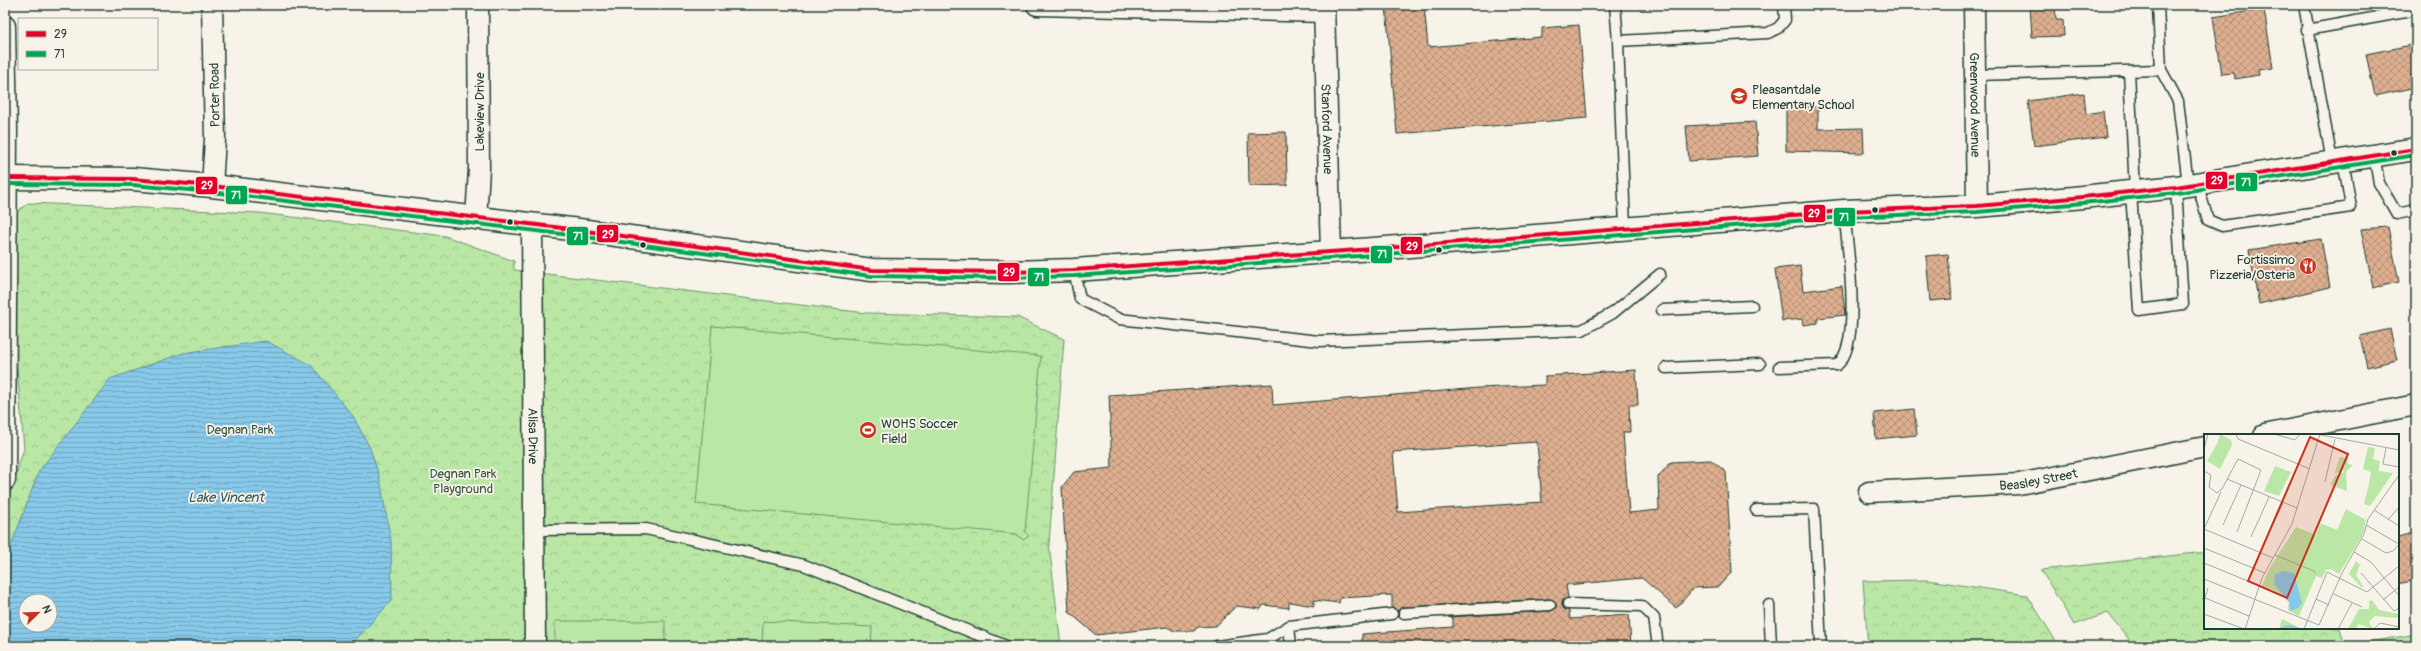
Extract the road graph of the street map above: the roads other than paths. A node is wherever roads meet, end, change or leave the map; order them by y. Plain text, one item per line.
1 (212, 5) edge
2 (478, 5) edge
3 (1037, 5) edge
4 (1614, 5) edge
5 (1784, 5) edge
6 (1974, 5) edge
7 (2158, 5) edge
8 (2304, 5) edge
9 (1324, 8) edge
10 (2416, 10) edge
11 (5, 26) edge
12 (2307, 30) junction
13 (1618, 41) junction
14 (2161, 70) junction
15 (2129, 71) junction
16 (1975, 75) junction
17 (2416, 149) edge
18 (2374, 155) junction
19 (2337, 161) junction
20 (6, 178) edge
21 (2187, 185) junction
22 (212, 186) junction
23 (2133, 191) junction
24 (1977, 206) junction
25 (2416, 210) edge
26 (1844, 211) junction
27 (476, 219) junction
28 (532, 225) junction
29 (1625, 228) junction
30 (1331, 252) junction
31 (1074, 270) junction
32 (1660, 274) dead end
33 (1752, 306) dead end
34 (1662, 310) dead end
35 (1760, 364) dead end
36 (1779, 367) dead end
37 (1666, 368) dead end
38 (2416, 405) edge
39 (2269, 434) edge
40 (2204, 447) edge
41 (5, 480) edge
42 (1869, 492) dead end
43 (1756, 510) dead end
44 (534, 530) junction
45 (1568, 604) dead end
46 (1550, 605) dead end
47 (1769, 605) dead end
48 (1404, 613) dead end
49 (1392, 614) dead end
50 (1289, 626) junction
51 (535, 646) edge
52 (1006, 646) edge
53 (1217, 646) edge
54 (1291, 646) edge
55 (1658, 646) edge
56 (1771, 646) edge
57 (1821, 646) edge

1 - 22 street, Porter Road
2 - 27 street, Lakeview Drive
3 - 9 street
4 - 13 lane
5 - 13 lane
6 - 16 street, Greenwood Avenue
7 - 14 lane
8 - 12 lane
9 - 30 street, Stanford Avenue
10 - 12 lane
11 - 20 street
12 - 19 lane
13 - 29 lane
14 - 15 lane
14 - 21 lane
15 - 16 lane
15 - 23 lane
16 - 24 street, Greenwood Avenue
17 - 18 main road
18 - 19 main road
18 - 25 lane
19 - 21 main road
19 - 21 lane
20 - 22 main road
20 - 41 street
21 - 23 main road
21 - 23 lane
22 - 27 main road
23 - 24 main road
24 - 26 main road
26 - 29 main road
26 - 36 lane
27 - 28 main road
28 - 31 main road
28 - 44 street, Alisa Drive
29 - 30 main road
30 - 31 main road
31 - 32 lane
33 - 34 lane
35 - 37 lane
38 - 39 street
40 - 42 street, Beasley Street
43 - 57 lane
44 - 51 street, Alisa Drive
44 - 52 lane
45 - 55 lane
46 - 48 lane
47 - 56 lane
49 - 50 lane
50 - 53 lane
50 - 54 lane

